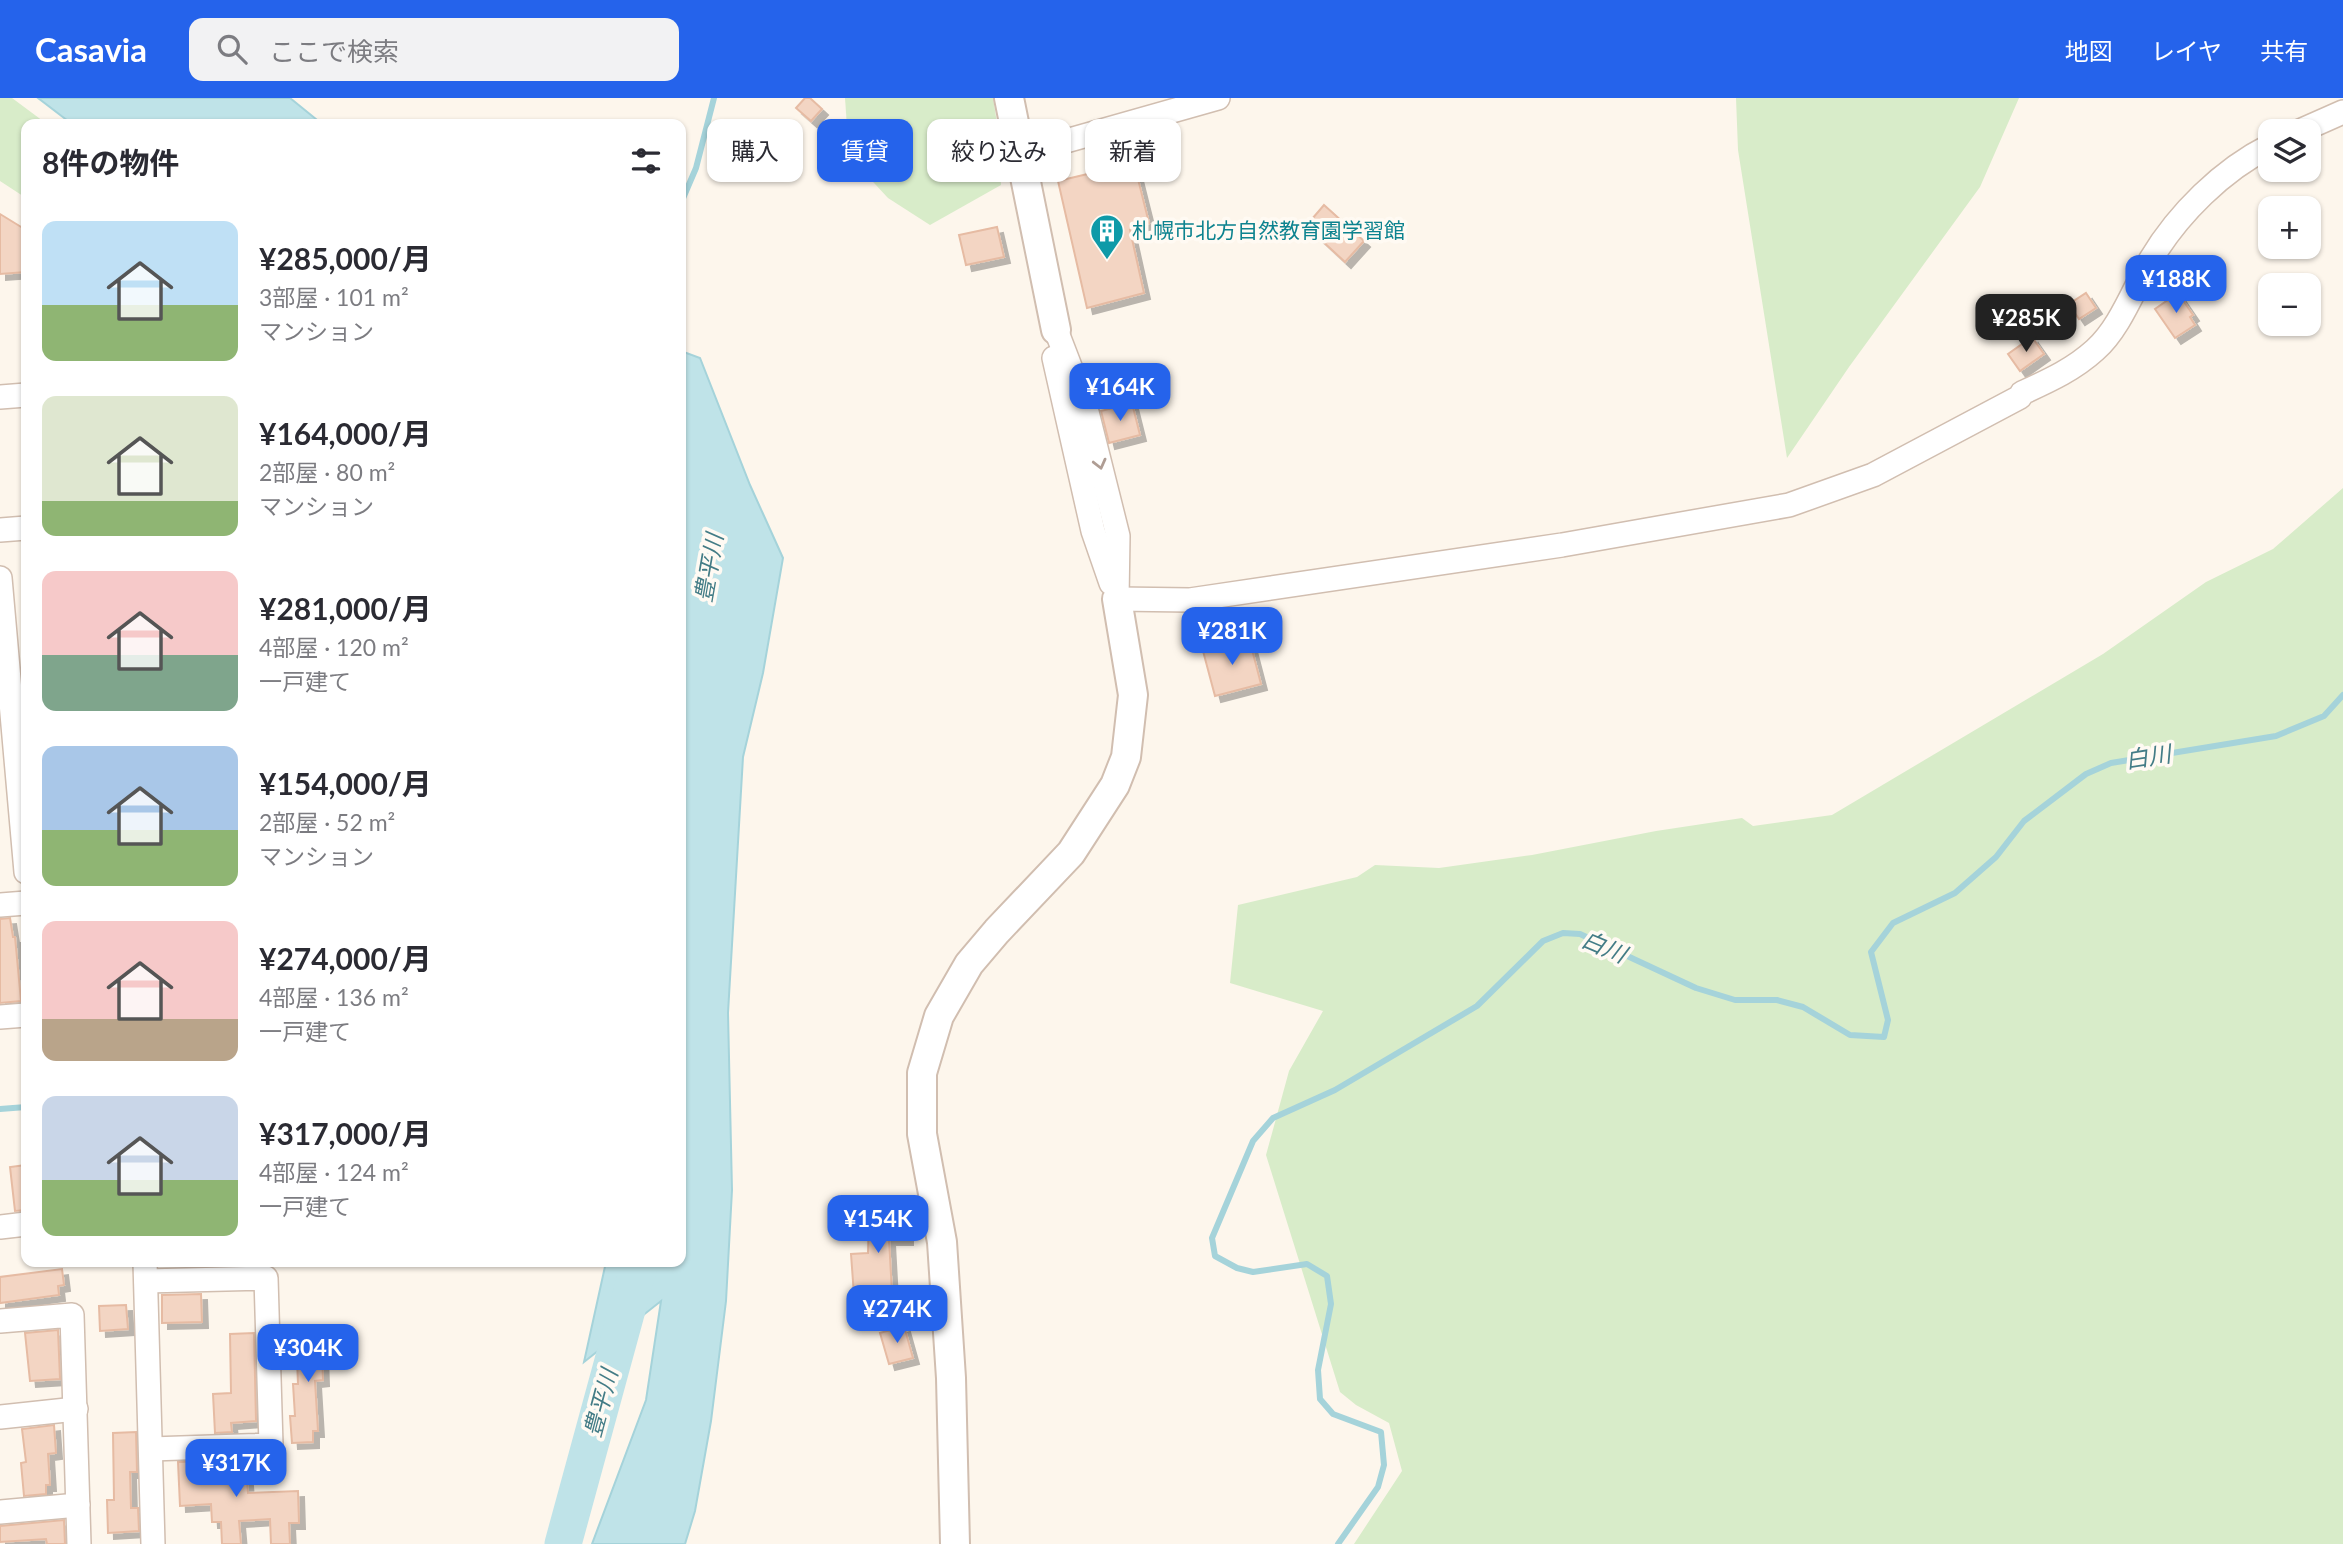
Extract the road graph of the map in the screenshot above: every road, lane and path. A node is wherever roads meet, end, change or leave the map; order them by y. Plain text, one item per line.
1 (1009, 98) edge
2 (1218, 98) edge
3 (2343, 112) edge
4 (1013, 119) edge
5 (2321, 122) edge
6 (1071, 140) edge
7 (2258, 152) edge
8 (1026, 182) edge
9 (1056, 330) joint
10 (21, 395) edge
11 (0, 397) edge
12 (21, 528) edge
13 (0, 530) edge
14 (0, 578) edge
15 (1117, 599) junction
16 (11, 656) edge
17 (15, 782) edge
18 (21, 831) edge
19 (21, 903) edge
20 (0, 905) edge
21 (21, 1015) edge
22 (0, 1017) edge
23 (21, 1225) edge
24 (0, 1227) edge
25 (146, 1272) edge
26 (0, 1321) edge
27 (76, 1409) junction
28 (0, 1417) edge
29 (151, 1449) junction
30 (78, 1505) junction
31 (0, 1512) edge
32 (79, 1544) edge
33 (153, 1544) edge
34 (955, 1544) edge

1 - 4 street
2 - 6 street
3 - 5 street
7 - 15 street
8 - 9 street
9 - 15 street
10 - 11 street
12 - 13 street
14 - 16 street
15 - 34 street
16 - 17 street
17 - 18 street
19 - 20 street
21 - 22 street
23 - 24 street
25 - 29 street
25 - 29 street
26 - 27 street
27 - 28 street
27 - 30 street
29 - 33 street
30 - 31 street
30 - 32 street

